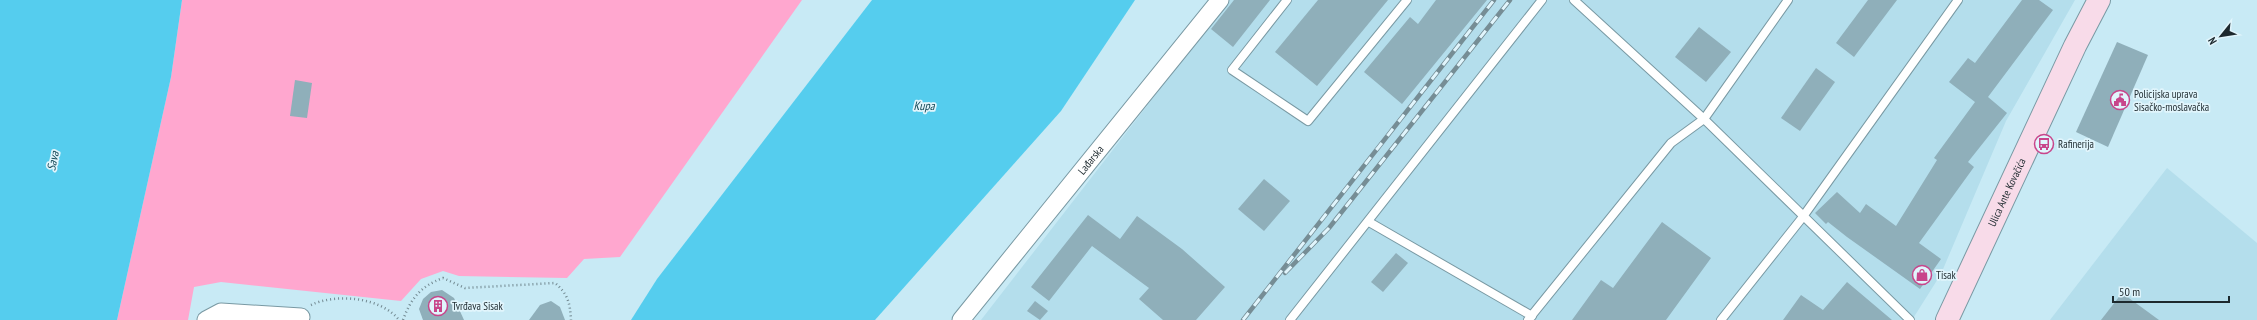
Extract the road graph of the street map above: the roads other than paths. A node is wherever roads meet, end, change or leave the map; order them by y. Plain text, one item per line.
1 (1220, 0) edge
2 (1287, 0) edge
3 (1407, 0) edge
4 (1542, 0) edge
5 (1574, 0) edge
6 (1788, 0) edge
7 (1958, 0) edge
8 (2099, 0) edge
9 (1704, 119) junction
10 (1802, 218) junction
11 (1369, 222) junction
12 (301, 317) road end
13 (1530, 318) edge
14 (206, 320) edge
15 (962, 320) edge
16 (1290, 320) edge
17 (1721, 320) edge
18 (1910, 320) edge
19 (1947, 320) edge

1 - 15 street, Lađarska
2 - 3 lane
4 - 11 lane
5 - 9 lane
6 - 9 lane
7 - 10 lane
8 - 19 main road, Ulica Ante Kovačića
9 - 10 lane
9 - 13 lane
10 - 17 lane
10 - 18 lane
11 - 13 lane
11 - 16 lane
12 - 14 street

